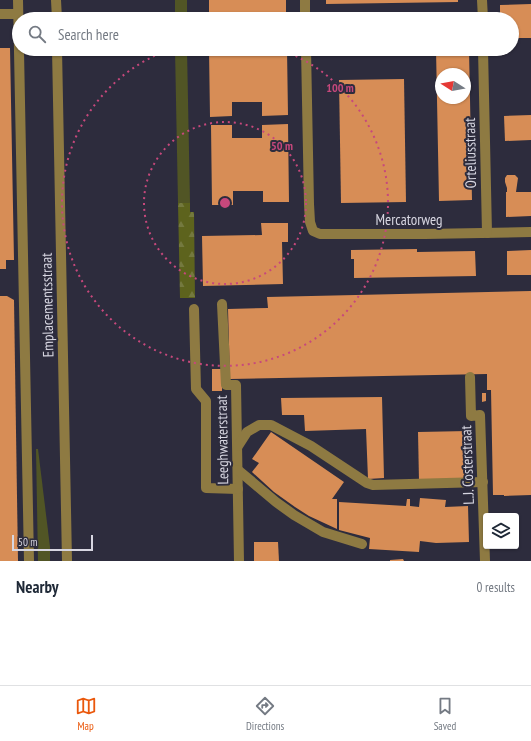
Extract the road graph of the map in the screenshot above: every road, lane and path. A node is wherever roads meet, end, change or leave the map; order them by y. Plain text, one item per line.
1 (18, 0) edge
2 (56, 0) edge
3 (305, 0) edge
4 (482, 0) edge
5 (18, 12) edge
6 (57, 12) edge
7 (305, 12) edge
8 (483, 12) edge
9 (0, 14) edge
10 (12, 14) edge
11 (19, 56) edge
12 (57, 56) edge
13 (306, 56) edge
14 (483, 56) edge
15 (531, 232) edge
16 (487, 233) junction
17 (222, 304) dead end
18 (194, 309) dead end
19 (470, 377) dead end
20 (238, 446) junction
21 (238, 466) junction
22 (483, 484) junction
23 (238, 488) junction
24 (362, 544) dead end
25 (28, 561) edge
26 (67, 561) edge
27 (239, 561) edge
28 (485, 561) edge

1 - 5 street, Emplacementsstraat
2 - 6 street
3 - 7 street
4 - 8 street
9 - 10 street
11 - 25 street, Emplacementsstraat
12 - 26 street, Emplacementsstraat
13 - 16 street, Mercatorweg
14 - 16 street, Orteliusstraat
15 - 16 street, Mercatorweg
17 - 20 street, Leeghwaterstraat
18 - 23 street
19 - 22 street, L.J. Costerstraat
20 - 21 street, Leeghwaterstraat
20 - 22 street
21 - 23 street, Leeghwaterstraat
21 - 24 street
22 - 28 street, L.J. Costerstraat
23 - 27 street, Leeghwaterstraat

